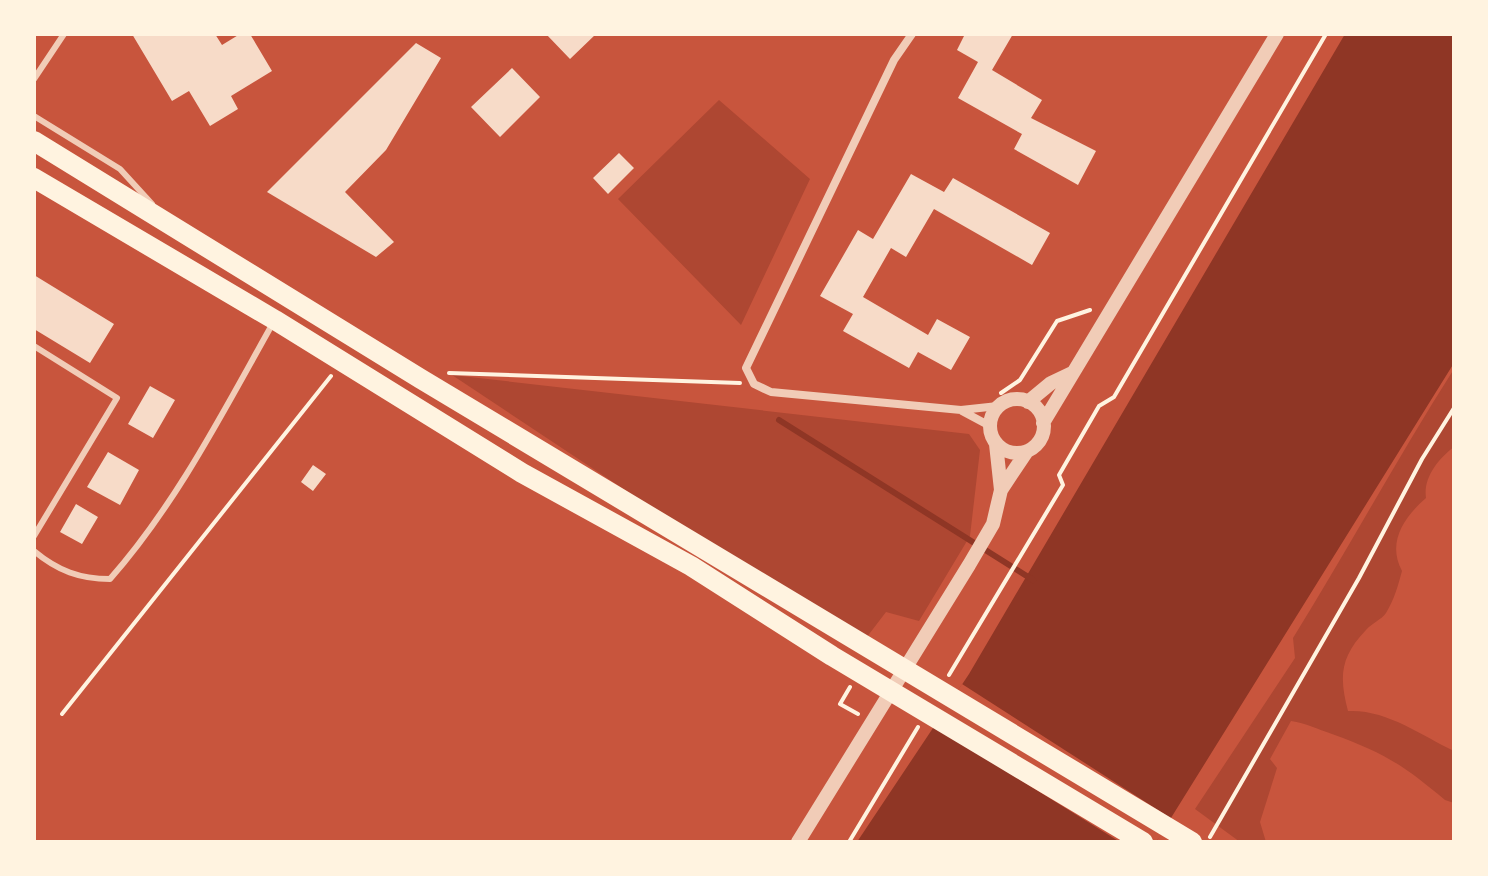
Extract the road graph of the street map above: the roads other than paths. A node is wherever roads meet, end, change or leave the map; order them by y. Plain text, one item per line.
1 (64, 34) edge
2 (912, 34) edge
3 (1277, 34) edge
4 (34, 79) edge
5 (34, 116) edge
6 (34, 141) edge
7 (34, 178) edge
8 (168, 221) junction
9 (275, 320) junction
10 (34, 346) edge
11 (1072, 373) junction
12 (999, 400) junction
13 (1028, 402) junction
14 (961, 410) junction
15 (1043, 423) junction
16 (990, 426) junction
17 (996, 444) junction
18 (1027, 451) junction
19 (1001, 490) junction
20 (34, 536) edge
21 (34, 551) edge
22 (798, 842) edge
23 (1143, 842) edge
24 (1192, 842) edge

1 - 4 lane
2 - 14 street
3 - 11 street
5 - 8 lane
6 - 8 main road
7 - 9 main road
8 - 24 main road
9 - 21 lane
9 - 23 main road
10 - 20 lane
11 - 13 street
11 - 15 street
12 - 13 street
12 - 14 street
12 - 16 street
13 - 15 street
14 - 16 street
15 - 18 street
16 - 17 street
17 - 18 street
17 - 19 street
18 - 19 street
19 - 22 street

